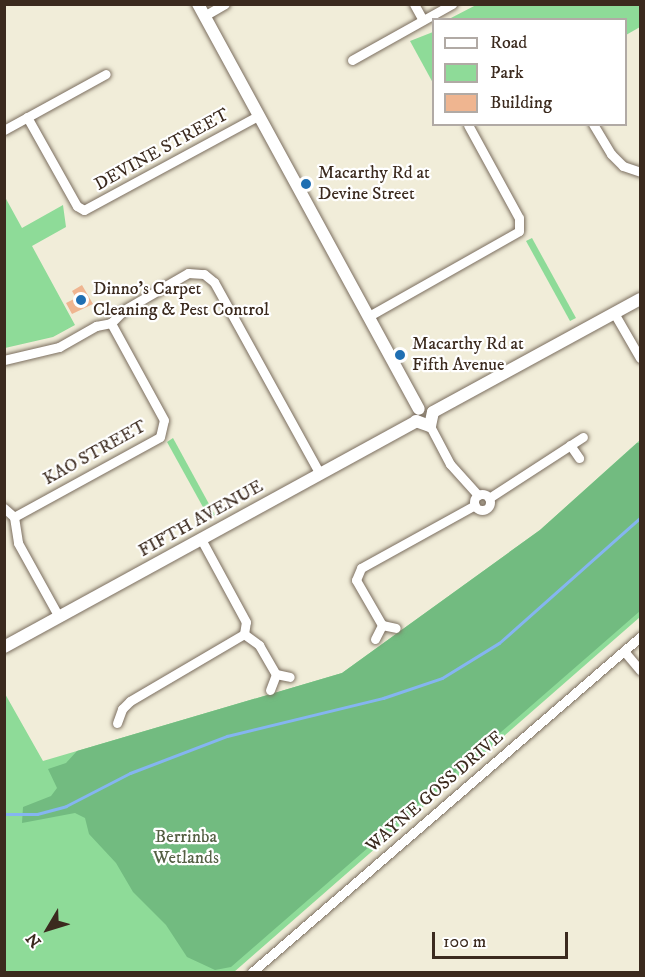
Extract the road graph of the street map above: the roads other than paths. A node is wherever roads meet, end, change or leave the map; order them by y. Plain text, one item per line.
1 (198, 4) edge
2 (225, 4) edge
3 (414, 4) edge
4 (452, 4) edge
5 (204, 16) junction
6 (423, 20) junction
7 (352, 60) dead end
8 (106, 74) dead end
9 (258, 116) junction
10 (27, 117) junction
11 (469, 126) edge
12 (595, 126) edge
13 (4, 130) edge
14 (640, 172) edge
15 (640, 299) edge
16 (614, 313) junction
17 (369, 316) junction
18 (111, 322) junction
19 (640, 358) edge
20 (4, 360) edge
21 (419, 409) junction
22 (433, 412) junction
23 (416, 421) junction
24 (429, 426) junction
25 (583, 437) dead end
26 (570, 445) junction
27 (579, 458) dead end
28 (320, 474) junction
29 (478, 495) junction
30 (489, 498) junction
31 (475, 505) junction
32 (4, 508) edge
33 (14, 517) junction
34 (201, 539) junction
35 (59, 617) junction
36 (382, 625) junction
37 (396, 628) dead end
38 (244, 634) junction
39 (640, 637) edge
40 (375, 639) dead end
41 (4, 648) edge
42 (624, 651) junction
43 (640, 670) edge
44 (276, 674) junction
45 (290, 677) dead end
46 (270, 690) dead end
47 (117, 723) dead end
48 (252, 972) edge

1 - 5 street
2 - 5 street
3 - 6 street
4 - 6 street
5 - 9 street
6 - 7 street
8 - 10 street
9 - 10 street, DEVINE STREET
9 - 17 street
10 - 13 street
11 - 17 street
12 - 14 street
15 - 16 street
16 - 19 street
16 - 22 street
17 - 21 street
18 - 20 street
18 - 28 street
18 - 33 street, KAO STREET
21 - 22 street
21 - 23 street
22 - 24 street
23 - 24 street
23 - 28 street, FIFTH AVENUE
24 - 29 street
25 - 26 street
26 - 27 street
26 - 30 street
28 - 34 street, FIFTH AVENUE
29 - 30 street
29 - 31 street
30 - 31 street
31 - 36 street
32 - 33 street
33 - 35 street
34 - 35 street, FIFTH AVENUE
34 - 38 street
35 - 41 street, FIFTH AVENUE
36 - 37 street
36 - 40 street
38 - 44 street
38 - 47 street
39 - 42 street, WAYNE GOSS DRIVE
42 - 43 street
42 - 48 street, WAYNE GOSS DRIVE
44 - 45 street
44 - 46 street

